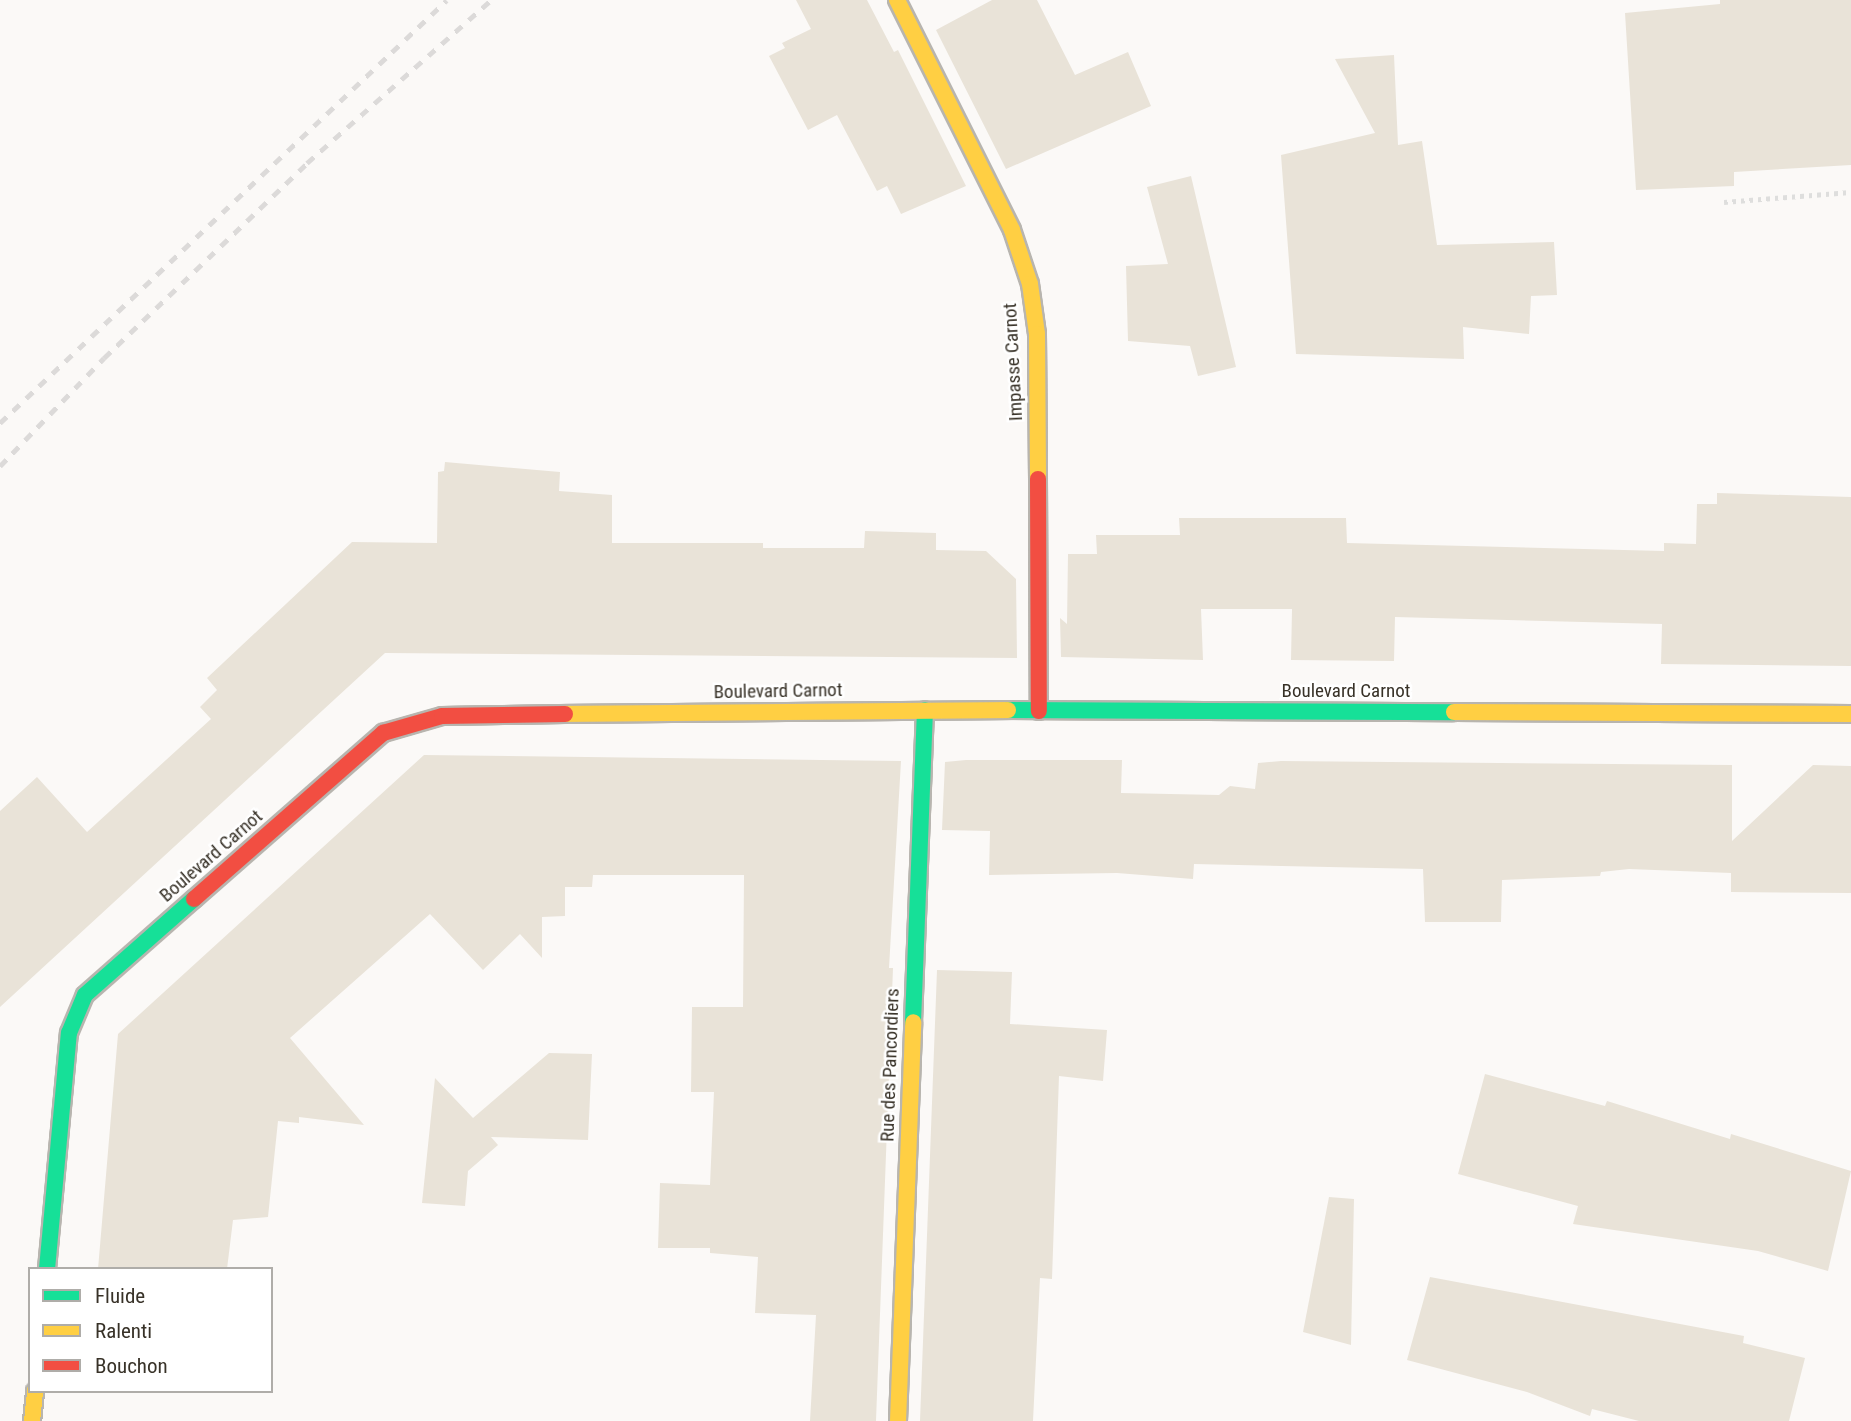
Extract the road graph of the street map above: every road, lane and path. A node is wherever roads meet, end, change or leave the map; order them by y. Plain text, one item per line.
1 (897, 0) edge
2 (1851, 192) edge
3 (1724, 202) dead end
4 (925, 710) junction
5 (1039, 711) junction
6 (1851, 714) edge
7 (47, 1267) edge
8 (35, 1393) edge
9 (32, 1421) edge
10 (898, 1421) edge

1 - 5 street, Impasse Carnot
2 - 3 path
4 - 5 street, Boulevard Carnot
4 - 7 street, Boulevard Carnot
4 - 10 street, Rue des Pancordiers
5 - 6 street, Boulevard Carnot
8 - 9 street

